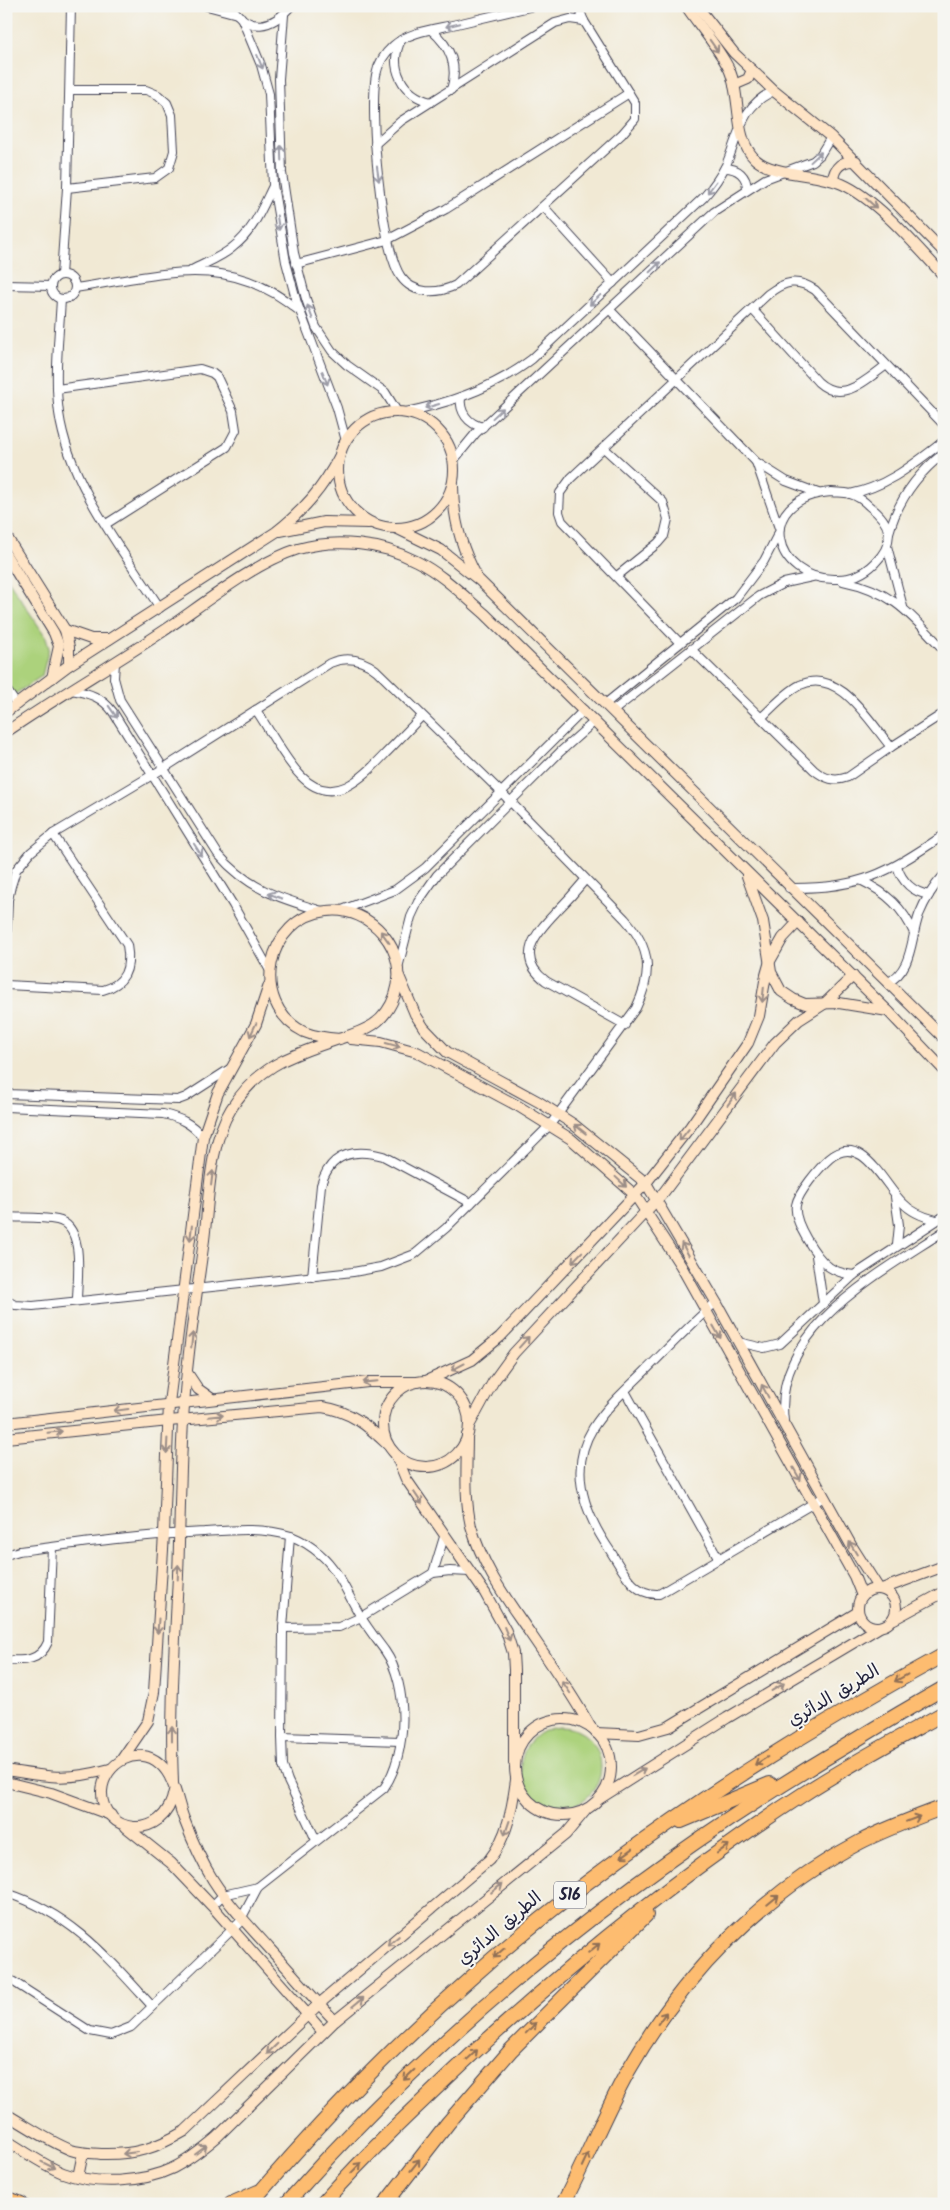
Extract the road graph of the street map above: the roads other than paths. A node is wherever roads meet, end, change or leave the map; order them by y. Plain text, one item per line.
1 (71, 6) edge
2 (207, 6) edge
3 (231, 6) edge
4 (291, 6) edge
5 (534, 6) edge
6 (578, 6) edge
7 (686, 6) edge
8 (698, 6) edge
9 (284, 15) junction
10 (239, 16) junction
11 (584, 21) junction
12 (431, 30) junction
13 (401, 40) junction
14 (752, 70) junction
15 (734, 85) junction
16 (71, 90) junction
17 (451, 90) junction
18 (774, 91) junction
19 (629, 93) junction
20 (431, 102) junction
21 (740, 130) junction
22 (831, 137) junction
23 (375, 144) junction
24 (856, 161) junction
25 (725, 168) junction
26 (786, 171) junction
27 (834, 180) junction
28 (273, 185) junction
29 (67, 188) junction
30 (747, 190) junction
31 (544, 207) junction
32 (387, 240) junction
33 (944, 252) edge
34 (296, 264) junction
35 (191, 271) junction
36 (61, 275) junction
37 (944, 276) edge
38 (613, 283) junction
39 (6, 285) edge
40 (51, 286) junction
41 (75, 288) junction
42 (61, 299) junction
43 (752, 309) junction
44 (610, 310) junction
45 (300, 311) junction
46 (885, 366) junction
47 (678, 380) junction
48 (57, 389) junction
49 (461, 397) junction
50 (400, 413) junction
51 (944, 425) edge
52 (483, 427) junction
53 (346, 441) junction
54 (944, 441) edge
55 (605, 449) junction
56 (944, 453) edge
57 (339, 457) junction
58 (453, 461) junction
59 (756, 462) junction
60 (453, 483) junction
61 (820, 493) junction
62 (850, 494) junction
63 (371, 523) junction
64 (106, 524) junction
65 (396, 528) junction
66 (779, 531) junction
67 (276, 532) junction
68 (889, 533) junction
69 (6, 536) edge
70 (887, 545) junction
71 (6, 556) edge
72 (617, 576) junction
73 (815, 577) junction
74 (479, 580) junction
75 (838, 580) junction
76 (6, 601) edge
77 (903, 607) junction
78 (160, 608) junction
79 (6, 626) edge
80 (65, 630) junction
81 (109, 639) junction
82 (680, 643) junction
83 (691, 649) junction
84 (944, 650) edge
85 (115, 663) junction
86 (69, 665) junction
87 (52, 678) junction
88 (72, 690) junction
89 (8, 694) edge
90 (17, 705) junction
91 (609, 707) junction
92 (256, 710) junction
93 (584, 710) junction
94 (6, 712) edge
95 (944, 713) edge
96 (422, 716) junction
97 (762, 717) junction
98 (27, 718) junction
99 (594, 721) junction
100 (6, 732) edge
101 (891, 747) junction
102 (164, 768) junction
103 (152, 775) junction
104 (500, 792) junction
105 (510, 802) junction
106 (53, 834) junction
107 (944, 836) edge
108 (898, 866) junction
109 (745, 870) junction
110 (944, 875) edge
111 (585, 880) junction
112 (862, 881) junction
113 (789, 888) junction
114 (929, 895) junction
115 (342, 910) junction
116 (322, 911) junction
117 (798, 922) junction
118 (914, 933) junction
119 (6, 948) edge
120 (770, 961) junction
121 (269, 969) junction
122 (398, 971) junction
123 (853, 976) junction
124 (887, 983) junction
125 (270, 984) junction
126 (6, 985) edge
127 (824, 1004) junction
128 (889, 1012) junction
129 (625, 1026) junction
130 (944, 1038) edge
131 (342, 1039) junction
132 (231, 1068) junction
133 (944, 1070) edge
134 (6, 1094) edge
135 (91, 1098) junction
136 (6, 1107) edge
137 (91, 1111) junction
138 (559, 1114) junction
139 (550, 1125) junction
140 (203, 1137) junction
141 (646, 1183) junction
142 (635, 1195) junction
143 (894, 1195) junction
144 (657, 1200) junction
145 (471, 1203) junction
146 (646, 1211) junction
147 (6, 1216) edge
148 (944, 1216) edge
149 (936, 1220) junction
150 (944, 1231) edge
151 (897, 1245) junction
152 (815, 1251) junction
153 (871, 1263) junction
154 (854, 1275) junction
155 (878, 1275) junction
156 (312, 1277) junction
157 (197, 1289) junction
158 (183, 1290) junction
159 (6, 1300) edge
160 (77, 1301) junction
161 (716, 1302) junction
162 (823, 1303) junction
163 (705, 1312) junction
164 (738, 1342) junction
165 (188, 1374) junction
166 (422, 1381) junction
167 (625, 1391) junction
168 (212, 1399) junction
169 (184, 1402) junction
170 (169, 1404) junction
171 (183, 1419) junction
172 (169, 1421) junction
173 (6, 1423) edge
174 (785, 1428) junction
175 (468, 1430) junction
176 (6, 1438) edge
177 (388, 1446) junction
178 (396, 1455) junction
179 (824, 1497) junction
180 (814, 1503) junction
181 (180, 1533) junction
182 (164, 1534) junction
183 (290, 1536) junction
184 (444, 1537) junction
185 (52, 1546) junction
186 (6, 1555) edge
187 (719, 1559) junction
188 (944, 1566) edge
189 (470, 1572) junction
190 (433, 1573) junction
191 (881, 1589) junction
192 (944, 1592) edge
193 (862, 1596) junction
194 (508, 1601) junction
195 (495, 1609) junction
196 (858, 1612) junction
197 (361, 1617) junction
198 (894, 1619) junction
199 (283, 1628) junction
200 (878, 1628) junction
201 (944, 1655) edge
202 (6, 1660) edge
203 (944, 1688) edge
204 (944, 1713) edge
205 (594, 1731) junction
206 (282, 1737) junction
207 (400, 1741) junction
208 (122, 1759) junction
209 (514, 1764) junction
210 (807, 1768) junction
211 (6, 1770) edge
212 (110, 1770) junction
213 (516, 1780) junction
214 (6, 1782) edge
215 (174, 1787) junction
216 (599, 1799) junction
217 (944, 1807) edge
218 (586, 1810) junction
219 (111, 1815) junction
220 (122, 1824) junction
221 (654, 1833) junction
222 (316, 1840) junction
223 (258, 1887) junction
224 (6, 1893) edge
225 (223, 1894) junction
226 (663, 1894) junction
227 (212, 1906) junction
228 (243, 1919) junction
229 (232, 1929) junction
230 (6, 1977) edge
231 (318, 2004) junction
232 (152, 2006) junction
233 (308, 2014) junction
234 (335, 2021) junction
235 (323, 2032) junction
236 (6, 2114) edge
237 (6, 2140) edge
238 (83, 2153) junction
239 (78, 2177) junction
240 (263, 2189) junction
241 (6, 2198) edge
242 (21, 2204) edge
243 (231, 2204) edge
244 (250, 2204) edge
245 (286, 2204) edge
246 (322, 2204) edge
247 (385, 2204) edge
248 (563, 2204) edge

1 - 16 street
2 - 10 street
3 - 10 street
4 - 9 street
5 -> 12 street
6 - 11 street
7 -> 15 street
8 - 14 street
9 - 10 street
34 -> 9 street
10 -> 28 street
11 - 17 street
11 - 19 street
12 - 13 street
12 - 17 street
13 - 20 street
13 - 23 street
14 - 15 street
14 - 18 street
15 - 21 street
16 - 29 street
16 - 29 street
17 - 20 street
18 - 21 street
18 - 22 street
19 - 31 street
19 - 32 street
20 - 23 street
21 - 25 street
21 - 26 street
22 - 24 street
26 -> 22 street
23 -> 32 street
24 - 27 street
24 - 33 street
25 - 30 street
25 -> 38 street
26 - 27 street
26 - 30 street
27 -> 37 street
28 - 35 street
28 -> 45 street
29 - 36 street
44 -> 30 street
31 - 32 street
31 - 38 street
32 - 34 street
50 -> 34 street
35 - 41 street
35 - 45 street
36 - 40 street
36 - 41 street
38 -> 49 street
39 - 40 street
40 - 42 street
41 - 42 street
42 - 48 street
43 - 46 street
43 - 46 street
43 - 47 street
44 - 47 street
52 -> 44 street
45 -> 53 street
46 - 51 street
47 - 55 street
47 - 59 street
48 - 64 street
48 - 64 street
49 -> 50 street
49 - 52 street
50 - 53 street
50 - 58 street
52 - 58 street
53 - 57 street
54 - 62 street
55 - 72 street
55 - 72 street
56 - 68 street
57 - 63 street
57 - 67 street
58 - 60 street
59 - 61 street
59 - 66 street
60 - 65 street
60 - 74 street
61 - 62 street
61 - 66 street
62 - 68 street
63 - 65 street
63 - 67 street
64 - 78 street
65 - 74 street
66 - 73 street
66 - 82 street
67 - 78 street
68 - 70 street
69 - 80 street
70 - 75 street
70 - 77 street
71 - 87 street
72 - 82 street
73 - 75 street
73 - 83 street
74 - 91 street
75 - 77 street
76 - 79 street
77 - 84 street
78 - 81 street
80 - 81 street
80 - 86 street
81 - 86 street
82 - 91 street
83 - 91 street
83 - 97 street
85 - 88 street
85 - 93 street
85 - 102 street
86 - 87 street
87 - 90 street
88 - 98 street
88 -> 103 street
89 - 90 street
90 - 94 street
90 - 98 street
91 - 113 street
92 - 96 street
92 - 96 street
92 - 102 street
93 - 99 street
93 - 104 street
95 - 101 street
96 - 104 street
97 - 101 street
97 - 101 street
98 - 100 street
99 - 105 street
99 - 109 street
102 - 103 street
116 -> 102 street
103 - 106 street
103 -> 121 street
104 - 105 street
104 - 115 street
105 - 111 street
105 - 122 street
106 - 119 street
106 - 126 street
107 - 108 street
108 - 112 street
108 - 114 street
109 - 117 street
109 - 120 street
110 - 114 street
111 - 129 street
111 - 129 street
112 - 113 street
112 - 118 street
113 - 124 street
114 - 118 street
115 - 116 street
122 -> 115 street
116 - 121 street
117 - 120 street
117 - 123 street
118 - 124 street
120 - 127 street
120 -> 141 street
121 - 125 street
122 - 131 street
122 - 138 street
123 - 127 street
123 - 128 street
124 - 130 street
125 - 131 street
125 -> 132 street
127 - 128 street
144 -> 127 street
128 - 133 street
129 - 138 street
131 -> 139 street
157 -> 131 street
132 - 135 street
132 - 140 street
134 - 135 street
135 - 137 street
136 - 137 street
137 - 140 street
138 - 139 street
141 -> 138 street
139 -> 142 street
139 - 145 street
140 -> 158 street
141 - 142 street
141 - 144 street
142 - 146 street
142 -> 166 street
143 - 149 street
143 - 151 street
143 - 152 street
144 - 146 street
161 -> 144 street
145 - 156 street
145 - 156 street
146 - 163 street
175 -> 146 street
147 - 160 street
148 - 149 street
149 - 151 street
150 - 155 street
151 - 153 street
152 - 154 street
152 - 162 street
153 - 154 street
153 - 155 street
154 - 162 street
155 - 174 street
156 - 157 street
157 - 158 street
165 -> 157 street
158 - 160 street
158 - 170 street
159 - 160 street
161 - 163 street
161 - 164 street
162 - 164 street
163 - 167 street
163 -> 180 street
174 -> 164 street
165 - 168 street
165 - 169 street
166 -> 168 street
166 - 175 street
166 - 177 street
167 - 187 street
167 - 187 street
168 - 169 street
169 - 170 street
169 - 171 street
170 - 172 street
170 -> 173 street
171 - 172 street
171 -> 177 street
171 - 181 street
176 -> 172 street
172 -> 182 street
174 - 179 street
175 - 178 street
175 - 194 street
177 - 178 street
178 -> 184 street
179 - 180 street
191 -> 179 street
180 - 187 street
180 - 193 street
181 - 182 street
181 - 183 street
215 -> 181 street
182 - 185 street
182 -> 208 street
183 - 197 street
183 - 199 street
184 - 189 street
184 - 190 street
185 - 186 street
185 - 202 street
188 - 191 street
189 - 190 street
189 - 195 street
190 - 197 street
191 - 193 street
191 - 198 street
192 - 198 street
193 - 196 street
194 - 195 street
205 -> 194 street
195 -> 209 street
196 - 200 street
196 - 205 street
197 - 199 street
197 - 207 street
198 - 200 street
199 - 206 street
216 -> 200 street
201 -> 221 highway, الطريق الدائري / 516
203 - 210 highway, 516
226 -> 204 highway
205 - 209 street
205 - 216 street
206 - 207 street
206 - 222 street
207 - 222 street
208 - 212 street
208 - 215 street
209 - 213 street
210 - 221 highway, 516
210 -> 245 highway, 516
211 - 212 street
212 - 219 street
213 - 218 street
213 -> 231 street
214 - 219 street
215 - 220 street
215 - 225 street
216 - 218 street
248 -> 217 highway
234 -> 218 street
219 - 220 street
220 - 227 street
221 -> 240 highway, الطريق الدائري / 516
222 - 223 street
223 - 225 street
223 - 228 street
224 - 232 street
225 - 227 street
225 - 228 street
246 -> 226 highway
247 -> 226 highway
227 - 229 street
228 - 229 street
228 - 231 street
229 - 232 street
229 - 233 street
230 - 232 street
231 - 233 street
231 - 234 street
233 - 235 street
233 -> 238 street
234 - 235 street
239 -> 235 street
236 - 238 street
237 -> 239 street
238 - 239 street
240 - 243 highway
240 - 244 highway, الطريق الدائري / 516
241 - 242 highway

